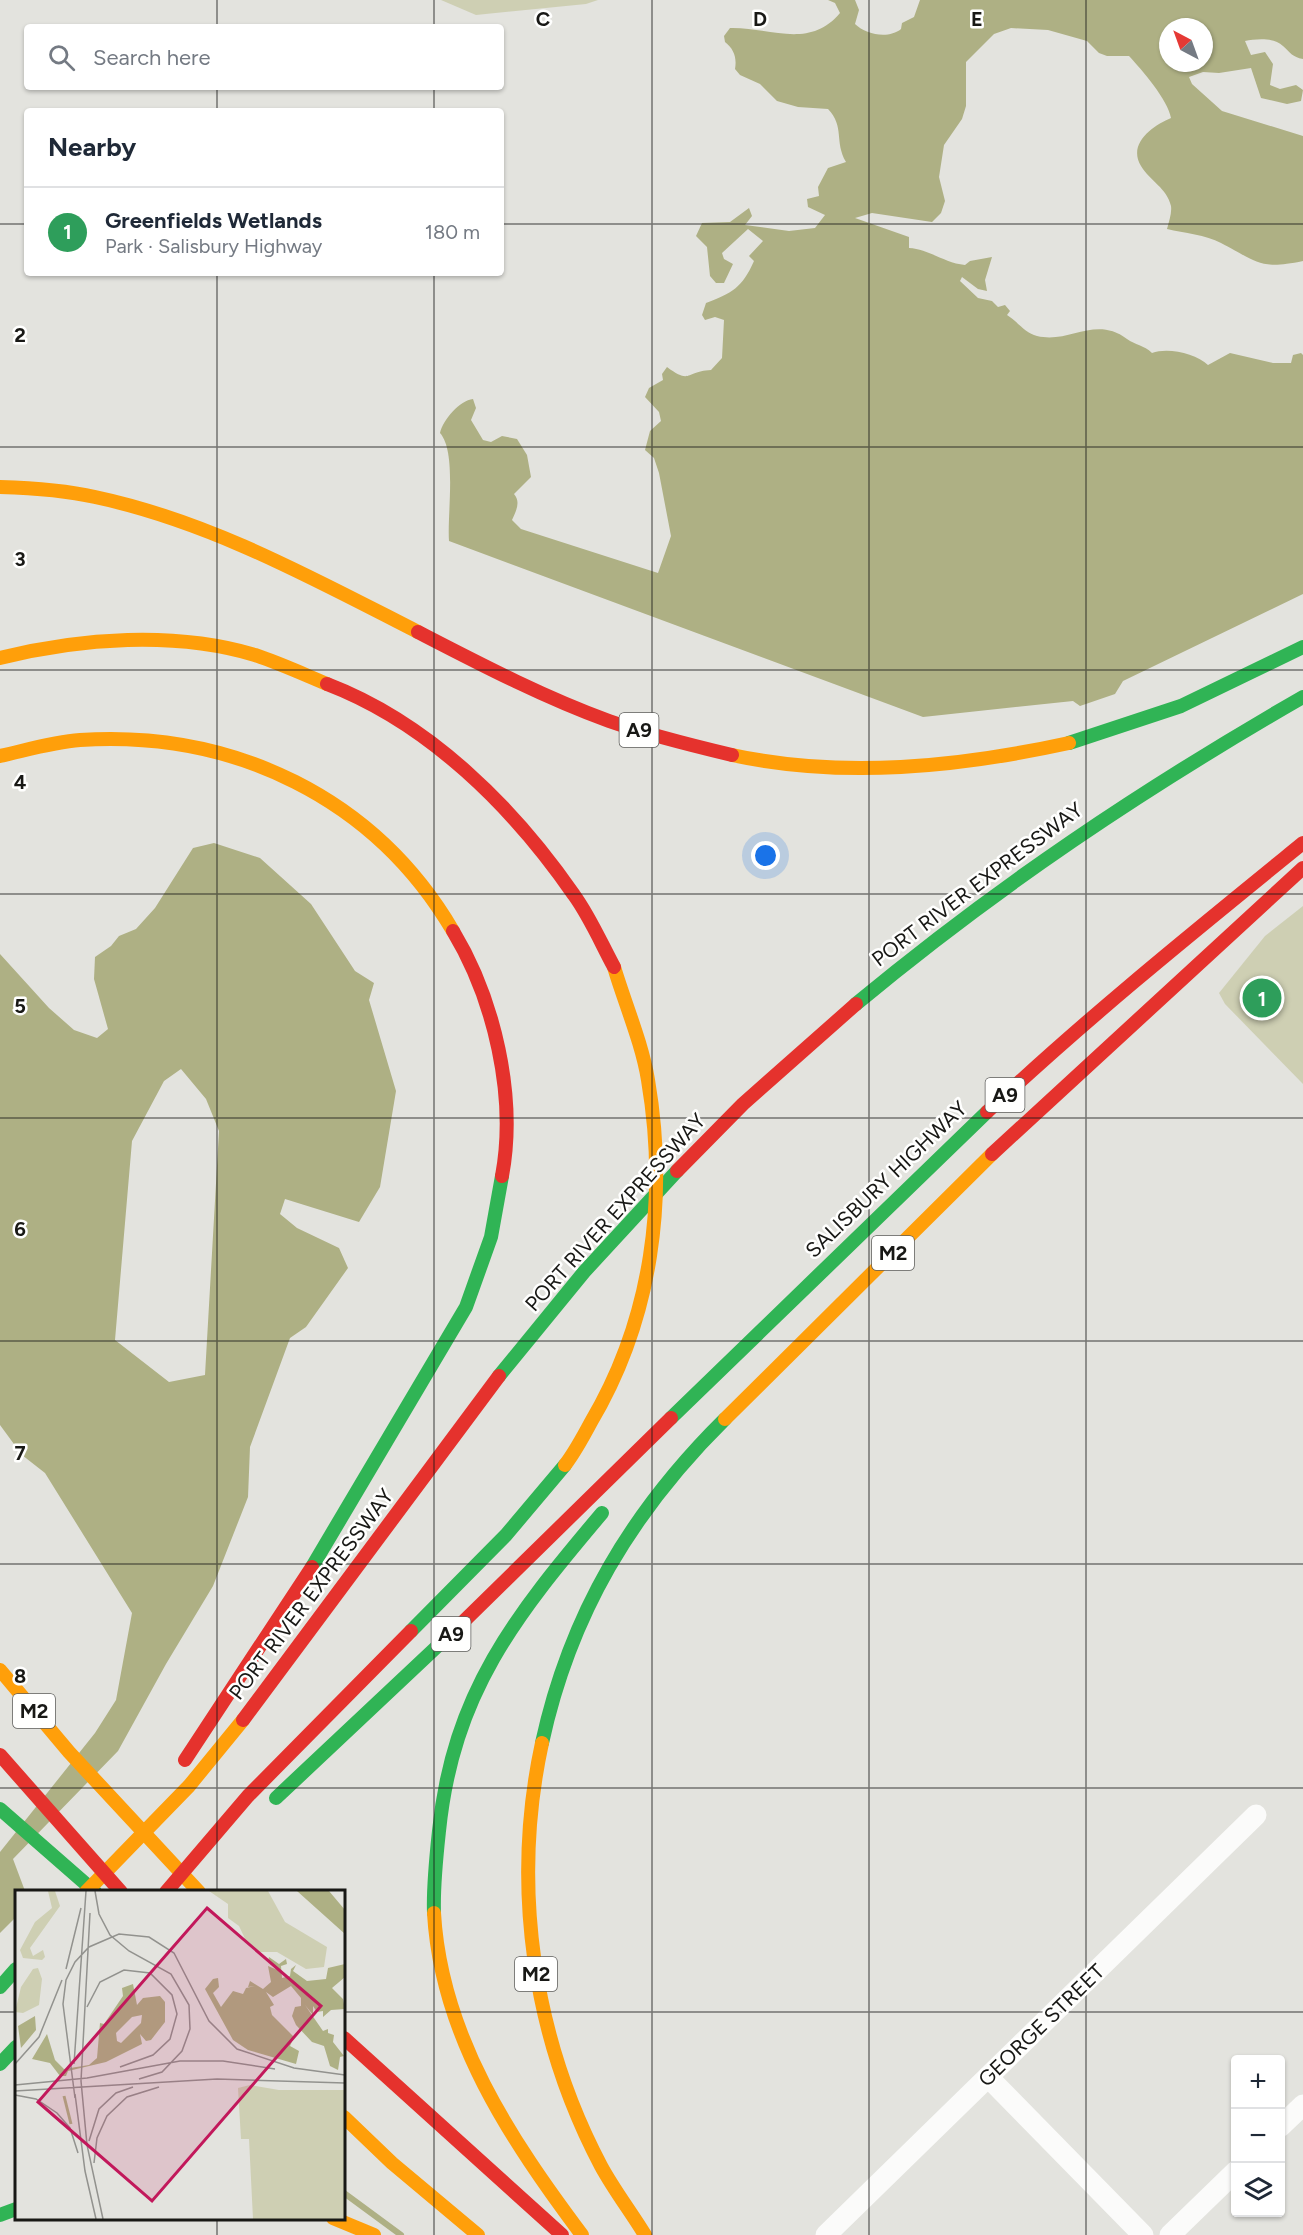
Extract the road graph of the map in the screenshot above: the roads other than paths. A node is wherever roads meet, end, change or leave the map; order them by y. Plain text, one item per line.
1 (0, 487) edge
2 (1303, 647) edge
3 (0, 658) edge
4 (1303, 697) edge
5 (0, 756) edge
6 (1303, 843) edge
7 (1303, 868) edge
8 (725, 1367) junction
9 (636, 1473) dead end
10 (613, 1500) dead end
11 (3, 1663) edge
12 (0, 1755) edge
13 (177, 1773) dead end
14 (163, 1792) dead end
15 (267, 1806) dead end
16 (5, 1813) edge
17 (1256, 1815) dead end
18 (225, 1846) dead end
19 (119, 1855) junction
20 (88, 1890) edge
21 (93, 1890) edge
22 (119, 1890) edge
23 (169, 1890) edge
24 (170, 1890) edge
25 (197, 1890) edge
26 (15, 1970) edge
27 (0, 1987) edge
28 (345, 2039) edge
29 (15, 2048) edge
30 (0, 2064) edge
31 (988, 2077) junction
32 (1303, 2105) edge
33 (345, 2119) edge
34 (1285, 2123) edge
35 (1231, 2176) edge
36 (15, 2209) edge
37 (0, 2215) edge
38 (338, 2220) edge
39 (374, 2235) edge
40 (478, 2235) edge
41 (562, 2235) edge
42 (582, 2235) edge
43 (645, 2235) edge
44 (826, 2235) edge
45 (1143, 2235) edge
46 (1170, 2235) edge

1 - 2 highway, A9
3 - 23 highway
4 - 19 highway, PORT RIVER EXPRESSWAY
5 - 13 highway
6 - 8 highway, SALISBURY HIGHWAY / A9
7 - 43 highway, M2
8 - 9 highway
8 - 15 highway, A9
10 - 42 highway
11 - 25 highway, M2
12 - 22 highway, M2
14 - 19 highway
16 - 21 highway
17 - 31 street, GEORGE STREET
18 - 24 highway
19 - 20 highway, PORT RIVER EXPRESSWAY
26 - 27 highway
28 - 41 highway
29 - 30 highway
31 - 44 street, GEORGE STREET
31 - 45 street
32 - 34 street
33 - 40 highway
35 - 46 street
36 - 37 highway
38 - 39 highway

